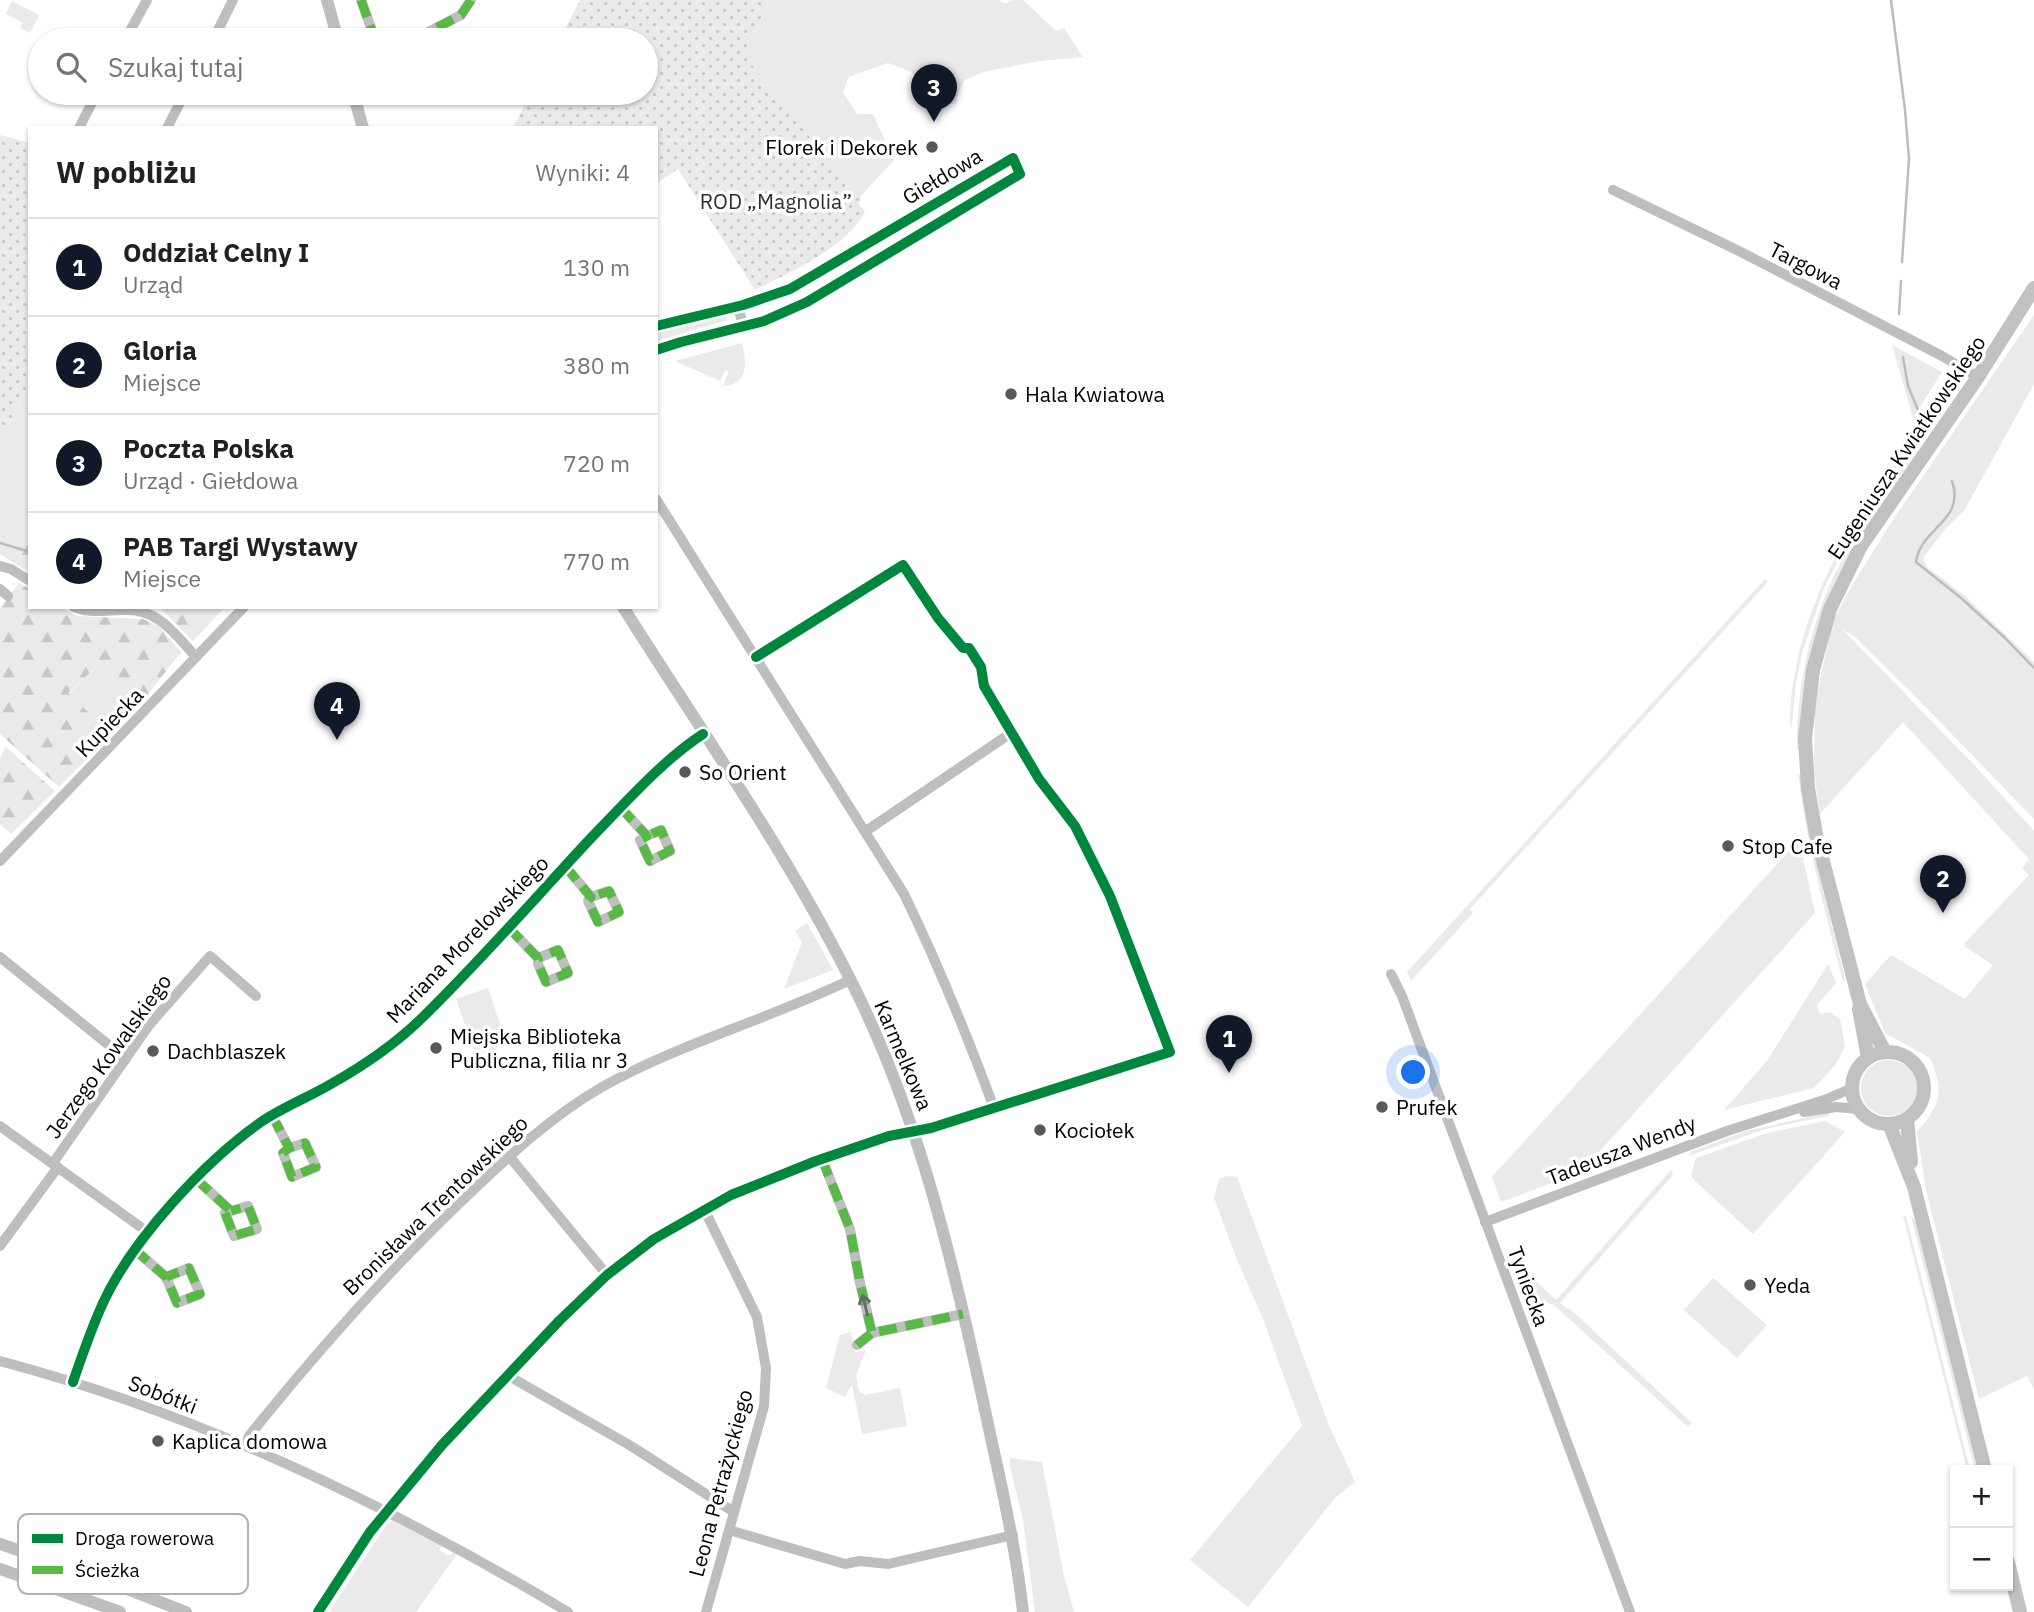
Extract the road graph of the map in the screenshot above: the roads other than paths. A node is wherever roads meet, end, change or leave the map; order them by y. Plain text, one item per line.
1 (147, 0) edge
2 (233, 0) edge
3 (327, 0) edge
4 (361, 0) edge
5 (471, 0) edge
6 (132, 28) edge
7 (219, 28) edge
8 (335, 28) edge
9 (371, 28) edge
10 (436, 28) edge
11 (91, 105) edge
12 (179, 105) edge
13 (356, 105) edge
14 (80, 126) edge
15 (168, 126) edge
16 (362, 126) edge
17 (1614, 190) dead end
18 (914, 216) junction
19 (923, 232) junction
20 (879, 237) junction
21 (889, 253) junction
22 (2034, 288) edge
23 (738, 306) junction
24 (658, 326) edge
25 (743, 326) junction
26 (658, 349) edge
27 (1978, 377) junction
28 (658, 502) edge
29 (0, 566) edge
30 (28, 579) edge
31 (80, 609) edge
32 (242, 609) edge
33 (624, 609) edge
34 (196, 657) junction
35 (756, 657) junction
36 (1012, 733) junction
37 (703, 734) junction
38 (621, 807) junction
39 (866, 831) junction
40 (647, 836) dead end
41 (0, 862) edge
42 (565, 866) junction
43 (591, 897) dead end
44 (508, 927) junction
45 (0, 957) edge
46 (538, 958) dead end
47 (1391, 974) dead end
48 (850, 979) junction
49 (256, 996) dead end
50 (1860, 1004) junction
51 (1885, 1052) junction
52 (1868, 1058) junction
53 (126, 1059) junction
54 (1852, 1088) junction
55 (994, 1108) junction
56 (1858, 1109) junction
57 (272, 1115) junction
58 (1772, 1117) junction
59 (1907, 1119) junction
60 (1889, 1124) junction
61 (0, 1126) edge
62 (914, 1130) junction
63 (289, 1147) dead end
64 (509, 1156) junction
65 (822, 1159) junction
66 (55, 1165) junction
67 (196, 1179) junction
68 (1913, 1187) junction
69 (704, 1209) junction
70 (231, 1211) dead end
71 (1485, 1222) junction
72 (149, 1233) junction
73 (0, 1246) edge
74 (134, 1250) junction
75 (607, 1275) junction
76 (166, 1277) dead end
77 (963, 1314) junction
78 (872, 1333) junction
79 (857, 1345) dead end
80 (0, 1361) edge
81 (507, 1375) junction
82 (73, 1382) junction
83 (245, 1446) junction
84 (1984, 1465) edge
85 (387, 1510) junction
86 (734, 1512) junction
87 (729, 1530) junction
88 (1013, 1535) junction
89 (0, 1544) edge
90 (18, 1550) edge
91 (0, 1569) edge
92 (18, 1575) edge
93 (2013, 1583) edge
94 (70, 1594) edge
95 (141, 1594) edge
96 (120, 1612) edge
97 (186, 1612) edge
98 (318, 1612) edge
99 (568, 1612) edge
100 (706, 1612) edge
101 (1023, 1612) edge
102 (1630, 1612) edge
103 (2020, 1612) edge

1 - 6 street
2 - 7 street
3 - 8 street
4 - 9 street
5 - 10 street
11 - 14 street
12 - 15 street
13 - 16 street
17 - 27 street, Targowa
18 - 19 street
18 - 19 street, Giełdowa
18 - 20 street, Giełdowa
19 - 21 street, Giełdowa
20 - 21 street
20 - 23 street, Giełdowa
21 - 25 street, Giełdowa
22 - 27 main road, Eugeniusza Kwiatkowskiego
23 - 24 street, Giełdowa
23 - 25 street
25 - 26 street, Giełdowa
27 - 50 main road, Eugeniusza Kwiatkowskiego
28 - 35 street
29 - 30 street
31 - 34 street
32 - 34 street, Kupiecka
33 - 37 street, Karmelkowa
34 - 41 street, Kupiecka
35 - 36 street
35 - 39 street
36 - 39 street
36 - 55 street
37 - 38 street, Mariana Morelowskiego
37 - 48 street, Karmelkowa
38 - 40 street
38 - 42 street, Mariana Morelowskiego
39 - 55 street
42 - 43 street, Mariana Morelowskiego
42 - 44 street, Mariana Morelowskiego
44 - 46 street, Mariana Morelowskiego
44 - 57 street, Mariana Morelowskiego
45 - 53 street
47 - 71 street, Tyniecka
48 - 62 street, Karmelkowa
48 - 64 street, Bronisława Trentowskiego
49 - 53 street, Jerzego Kowalskiego
50 - 51 main road, Eugeniusza Kwiatkowskiego
50 - 52 main road, Eugeniusza Kwiatkowskiego
51 - 52 main road
51 - 59 main road
52 - 54 main road
53 - 66 street, Jerzego Kowalskiego
54 - 56 main road
54 - 58 street, Tadeusza Wendy
55 - 62 street
56 - 58 street, Tadeusza Wendy
56 - 60 main road
57 - 63 street
57 - 67 street, Mariana Morelowskiego
58 - 71 street, Tadeusza Wendy
59 - 60 main road
59 - 68 main road
60 - 68 main road
61 - 66 street
62 - 65 street
62 - 77 street, Karmelkowa
64 - 75 street
64 - 83 street, Bronisława Trentowskiego
65 - 69 street
78 -> 65 street
66 - 72 street
66 - 73 street, Jerzego Kowalskiego
67 - 70 street
67 - 72 street, Mariana Morelowskiego
68 - 84 main road
69 - 75 street
69 - 86 street, Leona Petrażyckiego
71 - 102 street, Tyniecka
72 - 74 street, Mariana Morelowskiego
74 - 76 street
74 - 82 street, Mariana Morelowskiego
75 - 81 street
77 - 78 street
77 - 88 street, Karmelkowa
78 - 79 street
80 - 82 street, Sobótki
81 - 85 street
81 - 86 street
82 - 83 street, Sobótki
83 - 85 street, Sobótki
85 - 98 street
85 - 99 street, Sobótki
86 - 87 street, Leona Petrażyckiego
87 - 88 street
87 - 100 street, Leona Petrażyckiego
88 - 101 street, Karmelkowa
89 - 90 street
91 - 92 street
93 - 103 main road
94 - 96 street
95 - 97 street

